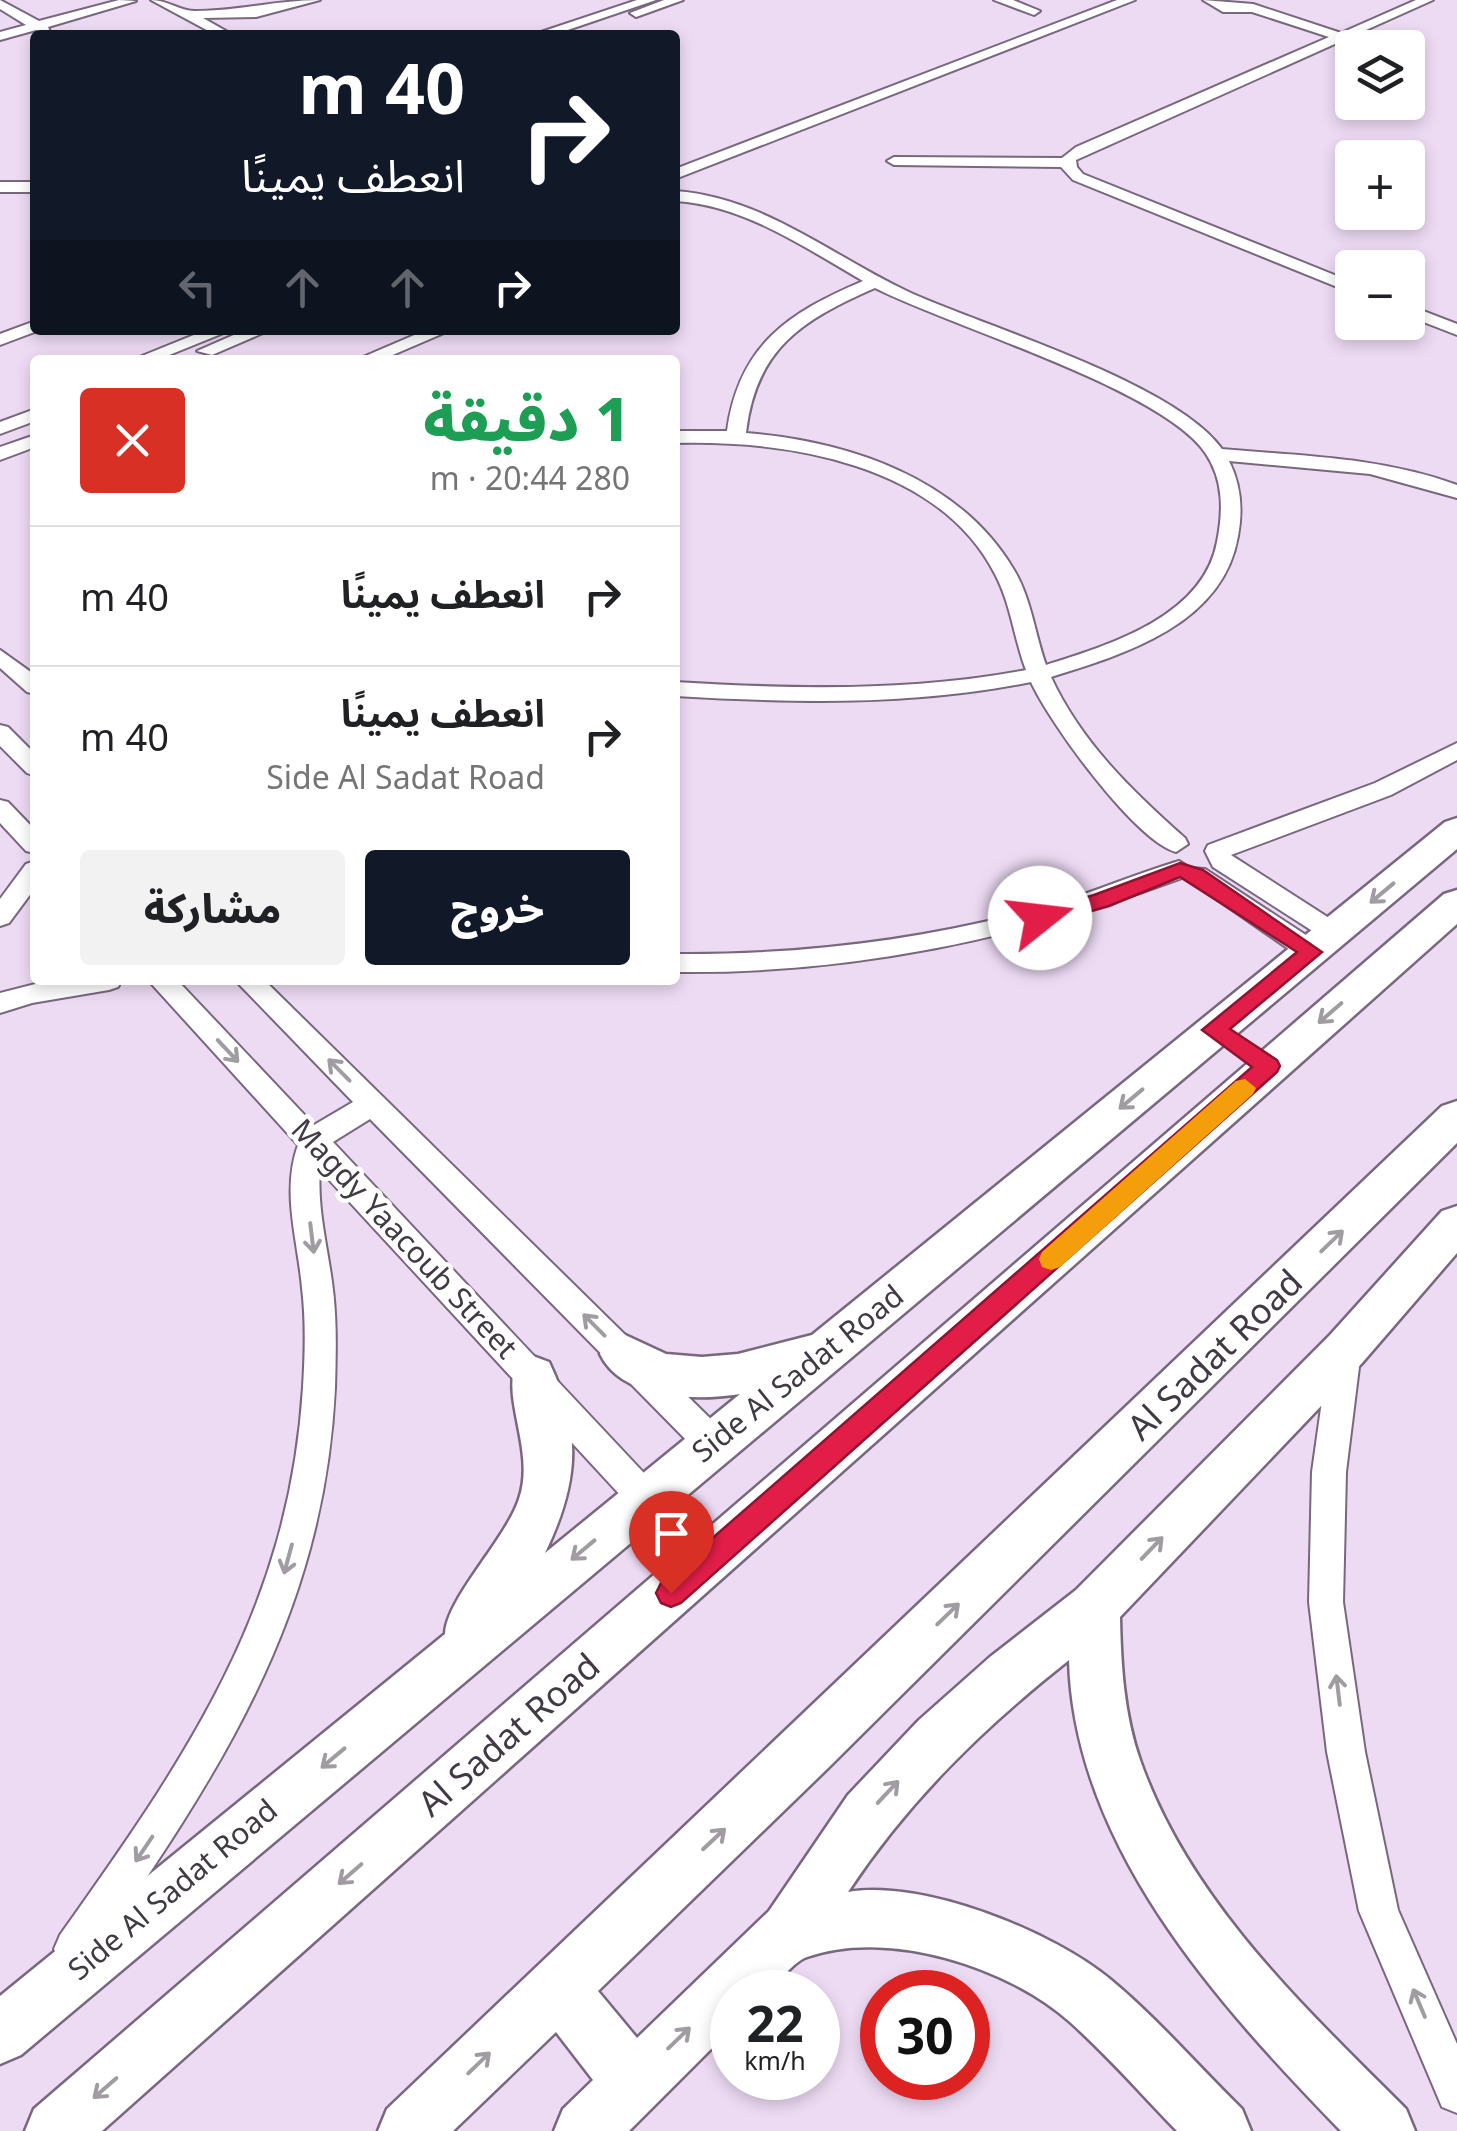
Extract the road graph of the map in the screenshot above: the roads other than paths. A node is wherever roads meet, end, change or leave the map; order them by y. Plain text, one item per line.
1 (129, 0) edge
2 (157, 0) edge
3 (314, 0) edge
4 (650, 0) edge
5 (678, 0) edge
6 (1000, 0) edge
7 (1104, 0) edge
8 (1129, 0) edge
9 (1209, 0) edge
10 (1427, 0) edge
11 (0, 4) edge
12 (1252, 4) edge
13 (280, 10) junction
14 (1034, 12) dead end
15 (186, 15) junction
16 (613, 16) junction
17 (37, 26) junction
18 (45, 30) edge
19 (187, 30) edge
20 (216, 30) edge
21 (248, 30) edge
22 (558, 30) edge
23 (580, 30) edge
24 (1357, 30) edge
25 (1335, 35) edge
26 (0, 36) edge
27 (1335, 40) edge
28 (680, 159) edge
29 (894, 161) dead end
30 (1068, 163) junction
31 (680, 172) edge
32 (0, 187) edge
33 (30, 187) edge
34 (680, 196) edge
35 (1335, 281) edge
36 (874, 282) junction
37 (1425, 317) edge
38 (30, 328) edge
39 (1457, 330) edge
40 (190, 335) edge
41 (213, 335) edge
42 (244, 335) edge
43 (429, 335) edge
44 (0, 340) edge
45 (175, 355) edge
46 (378, 355) edge
47 (30, 402) edge
48 (0, 412) edge
49 (30, 417) edge
50 (0, 428) edge
51 (736, 436) junction
52 (680, 437) edge
53 (30, 443) edge
54 (0, 454) edge
55 (1217, 454) junction
56 (1457, 492) edge
57 (0, 657) edge
58 (1038, 676) junction
59 (30, 684) edge
60 (680, 689) edge
61 (0, 732) edge
62 (1457, 750) edge
63 (30, 763) edge
64 (0, 808) edge
65 (1457, 830) edge
66 (30, 841) edge
67 (1220, 856) junction
68 (1184, 863) junction
69 (30, 877) edge
70 (1457, 903) edge
71 (0, 917) edge
72 (1323, 942) junction
73 (680, 963) edge
74 (78, 985) edge
75 (166, 985) edge
76 (253, 985) edge
77 (0, 1002) edge
78 (1214, 1030) junction
79 (1268, 1066) junction
80 (373, 1104) junction
81 (1457, 1117) edge
82 (313, 1142) junction
83 (1457, 1224) edge
84 (835, 1344) junction
85 (1346, 1349) junction
86 (623, 1354) junction
87 (532, 1377) junction
88 (712, 1443) junction
89 (646, 1498) junction
90 (1094, 1608) junction
91 (454, 1658) junction
92 (789, 1931) junction
93 (558, 1987) junction
94 (36, 2004) junction
95 (0, 2034) edge
96 (633, 2082) junction
97 (1457, 2092) edge
98 (56, 2131) edge
99 (409, 2131) edge
100 (584, 2131) edge
101 (1220, 2131) edge
102 (1384, 2131) edge

1 - 17 street
1 - 19 street
2 - 15 street
3 - 13 street
4 - 16 street
5 - 16 street
6 - 14 street
7 - 28 street
8 - 31 street
9 - 12 street
10 - 24 street
11 - 17 street
12 - 25 street
13 - 15 street
13 - 21 street
15 - 20 street
16 - 22 street
16 - 23 street
17 - 18 street
17 - 26 street
27 - 30 street
29 - 30 street
30 - 35 street
32 - 33 street
34 - 36 street
36 - 51 street
36 - 55 street
37 - 39 street
38 - 44 street
40 - 45 street
41 - 45 street
42 - 45 street
43 - 46 street
47 - 48 street
49 - 50 street
51 - 52 street
51 - 58 street
53 - 54 street
55 - 56 street
55 - 58 street
57 - 59 street
58 - 60 street
58 - 68 street
61 - 63 street
62 - 67 street
64 - 66 street
65 -> 72 street, Side Al Sadat Road
67 - 68 street
67 - 68 street
67 - 72 street
68 - 72 street
68 - 73 street
69 - 71 street
70 -> 79 street, Al Sadat Road
72 - 78 street, Side Al Sadat Road
74 - 77 street
75 -> 82 street, Magdy Yaacoub Street
80 -> 76 street
78 - 79 street
78 -> 84 street, Side Al Sadat Road
79 -> 98 street, Al Sadat Road
80 - 82 street
86 -> 80 street
93 -> 81 street, Al Sadat Road
82 - 87 street, Magdy Yaacoub Street
82 -> 94 street
83 - 85 street
84 - 86 street
84 - 88 street, Side Al Sadat Road
90 -> 85 street
97 -> 85 street
86 - 88 street
87 - 89 street, Magdy Yaacoub Street
87 - 91 street
88 - 89 street, Side Al Sadat Road
89 -> 91 street, Side Al Sadat Road
92 -> 90 street
90 - 102 street
91 -> 94 street, Side Al Sadat Road
96 -> 92 street
92 - 101 street
93 - 96 street
99 -> 93 street, Al Sadat Road
94 - 95 street, Side Al Sadat Road
96 - 100 street

